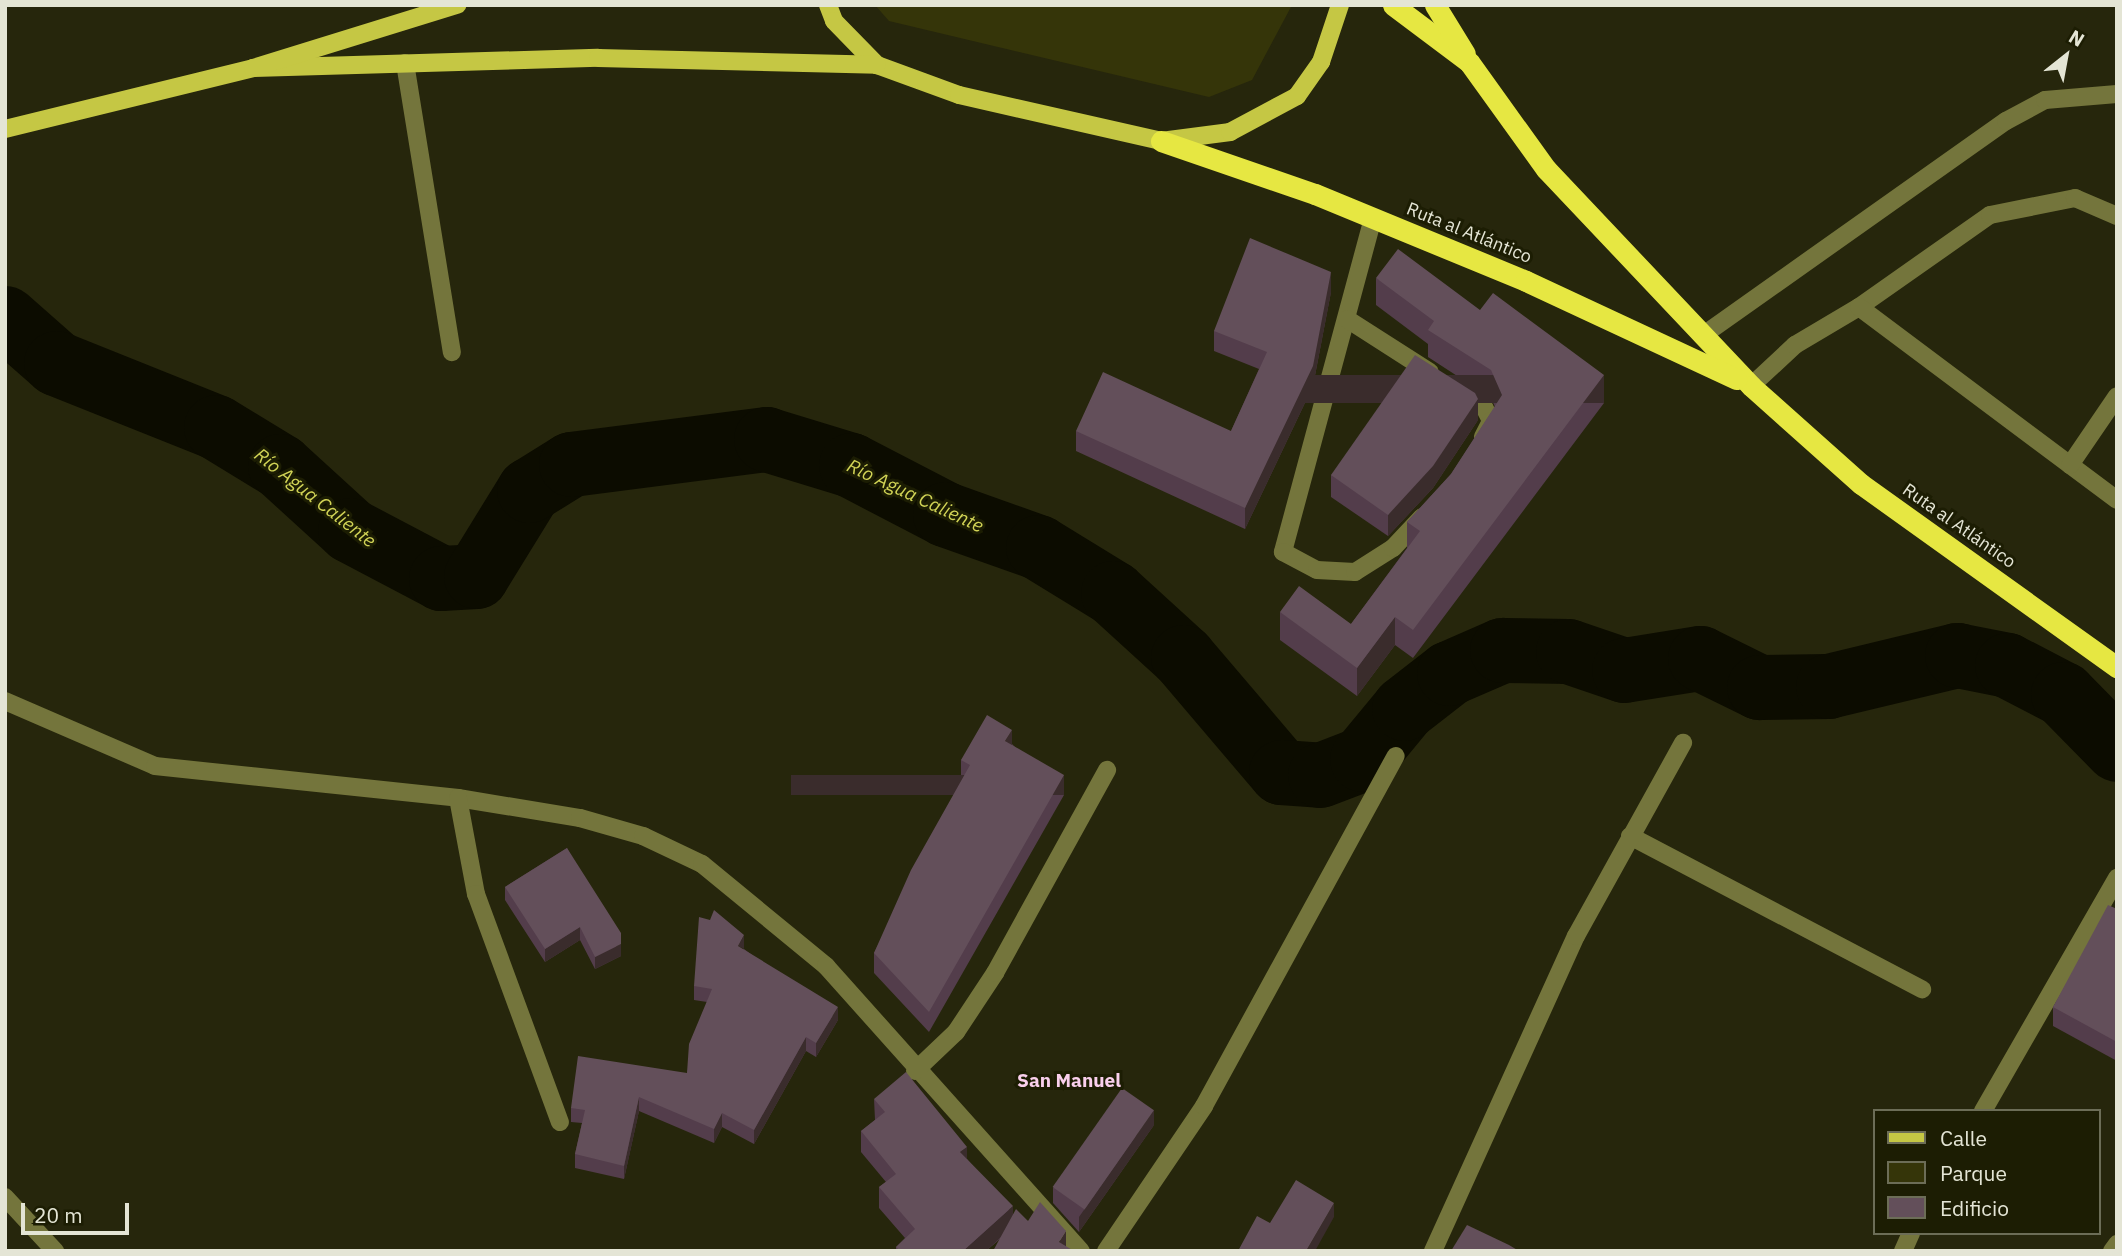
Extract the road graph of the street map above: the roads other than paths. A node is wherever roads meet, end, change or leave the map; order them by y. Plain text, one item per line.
1 (457, 5) edge
2 (828, 5) edge
3 (1340, 5) edge
4 (1393, 5) edge
5 (1435, 5) edge
6 (439, 8) edge
7 (1469, 62) junction
8 (405, 63) junction
9 (877, 65) junction
10 (253, 68) junction
11 (2117, 94) edge
12 (5, 129) edge
13 (1161, 141) junction
14 (2117, 216) edge
15 (1373, 218) junction
16 (1859, 307) junction
17 (1347, 319) junction
18 (1702, 336) junction
19 (452, 352) dead end
20 (1751, 386) junction
21 (2117, 396) edge
22 (1471, 454) edge
23 (2070, 465) junction
24 (2117, 500) edge
25 (1434, 504) edge
26 (2117, 667) edge
27 (5, 702) edge
28 (1683, 743) dead end
29 (1396, 756) dead end
30 (1107, 770) dead end
31 (458, 798) junction
32 (1630, 836) junction
33 (2117, 878) edge
34 (1922, 989) dead end
35 (915, 1071) junction
36 (1984, 1109) edge
37 (560, 1122) dead end
38 (5, 1197) edge
39 (1910, 1235) edge
40 (2117, 1244) edge
41 (55, 1251) edge
42 (1081, 1251) edge
43 (1106, 1251) edge
44 (1433, 1251) edge
45 (1903, 1251) edge
46 (2112, 1251) edge

1 - 6 main road
2 - 9 main road
3 - 13 main road
4 - 7 highway, Ruta al Atlántico
5 - 7 highway
6 - 10 main road
7 - 18 highway, Ruta al Atlántico
8 - 9 main road
8 - 10 main road
8 - 19 street
9 - 13 main road
10 - 12 main road
11 - 18 street
13 - 15 highway, Ruta al Atlántico
14 - 16 street
15 - 17 street
15 - 20 highway, Ruta al Atlántico
16 - 20 street
16 - 23 street
17 - 22 street
17 - 25 street
18 - 20 highway, Ruta al Atlántico
20 - 26 highway, Ruta al Atlántico
21 - 23 street
23 - 24 street
27 - 31 street
28 - 32 street
29 - 43 street
30 - 35 street
31 - 35 street
31 - 37 street
32 - 34 street
32 - 44 street
33 - 36 street
35 - 42 street
38 - 41 street
39 - 45 street
40 - 46 street

